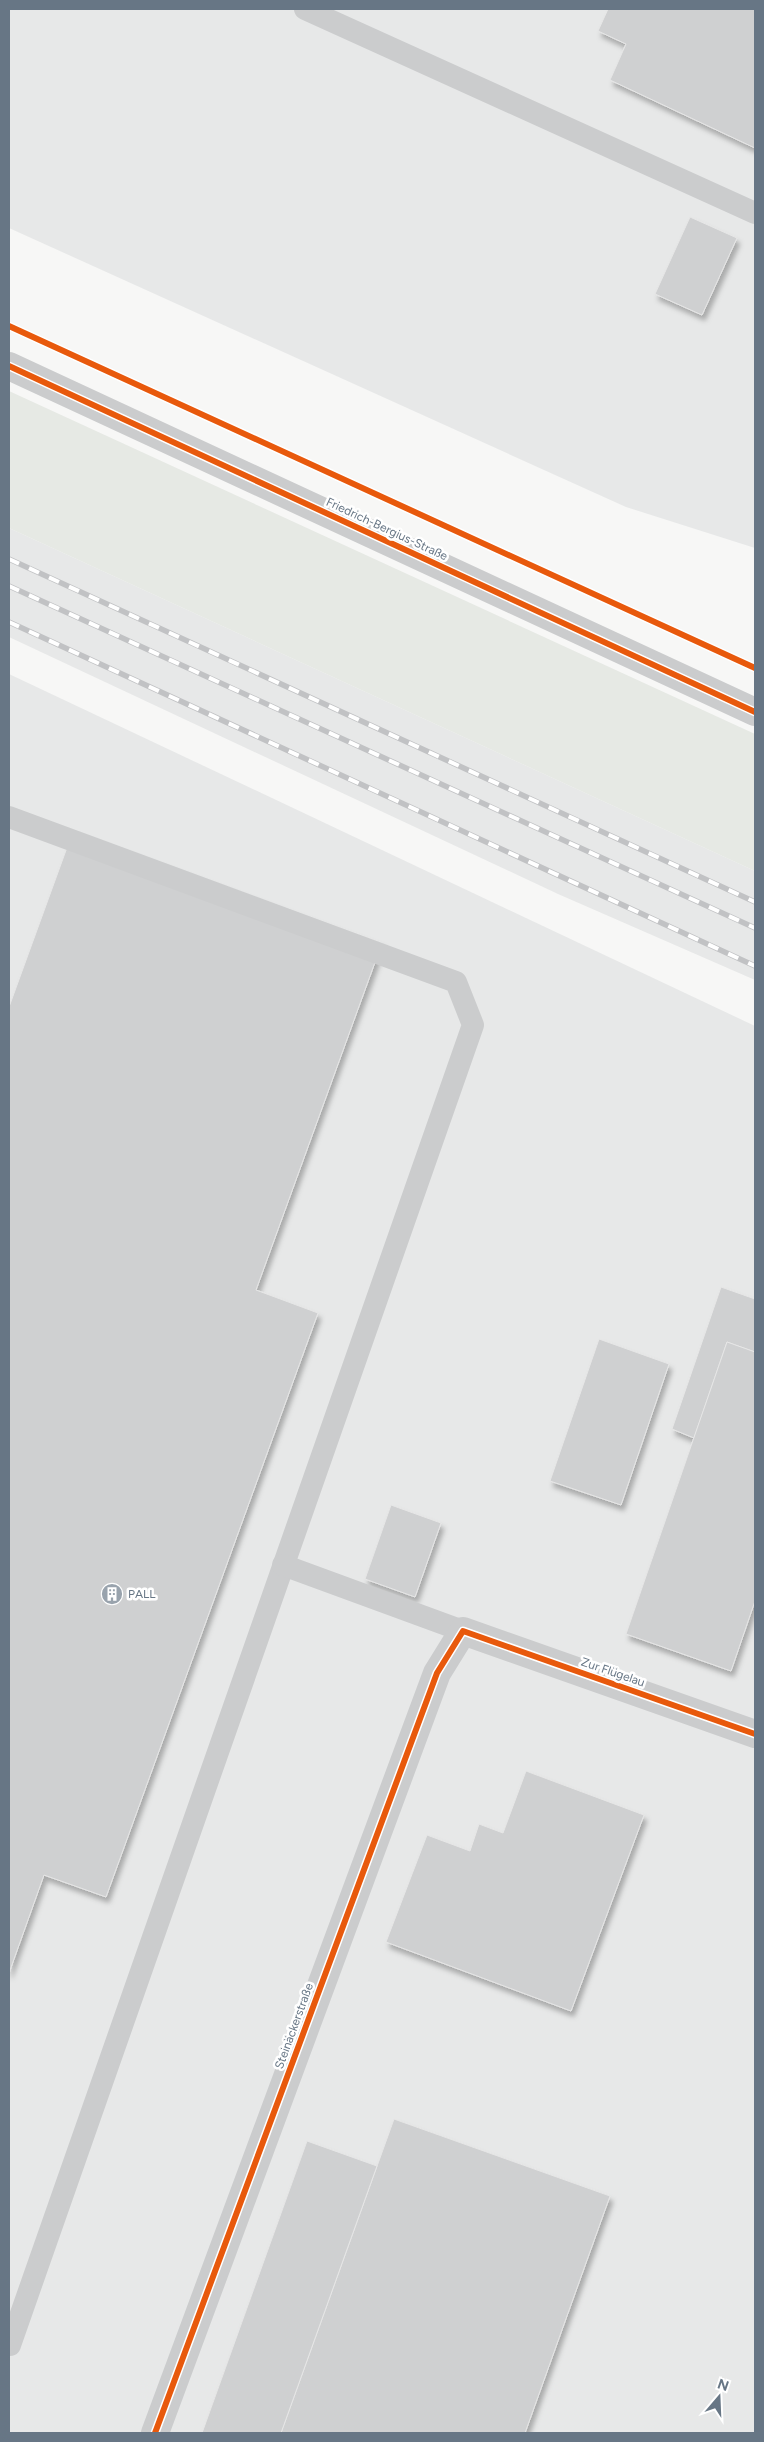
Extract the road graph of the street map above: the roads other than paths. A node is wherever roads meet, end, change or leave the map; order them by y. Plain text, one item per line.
1 (305, 9) edge
2 (755, 213) edge
3 (9, 366) edge
4 (755, 712) edge
5 (9, 817) edge
6 (283, 1565) junction
7 (463, 1631) junction
8 (755, 1734) edge
9 (10, 2345) edge
10 (155, 2433) edge

1 - 2 lane
3 - 4 street, Friedrich-Bergius-Straße
5 - 6 lane
6 - 7 lane
6 - 9 lane
7 - 8 street, Zur Flügelau
7 - 10 street, Steinäckerstraße

